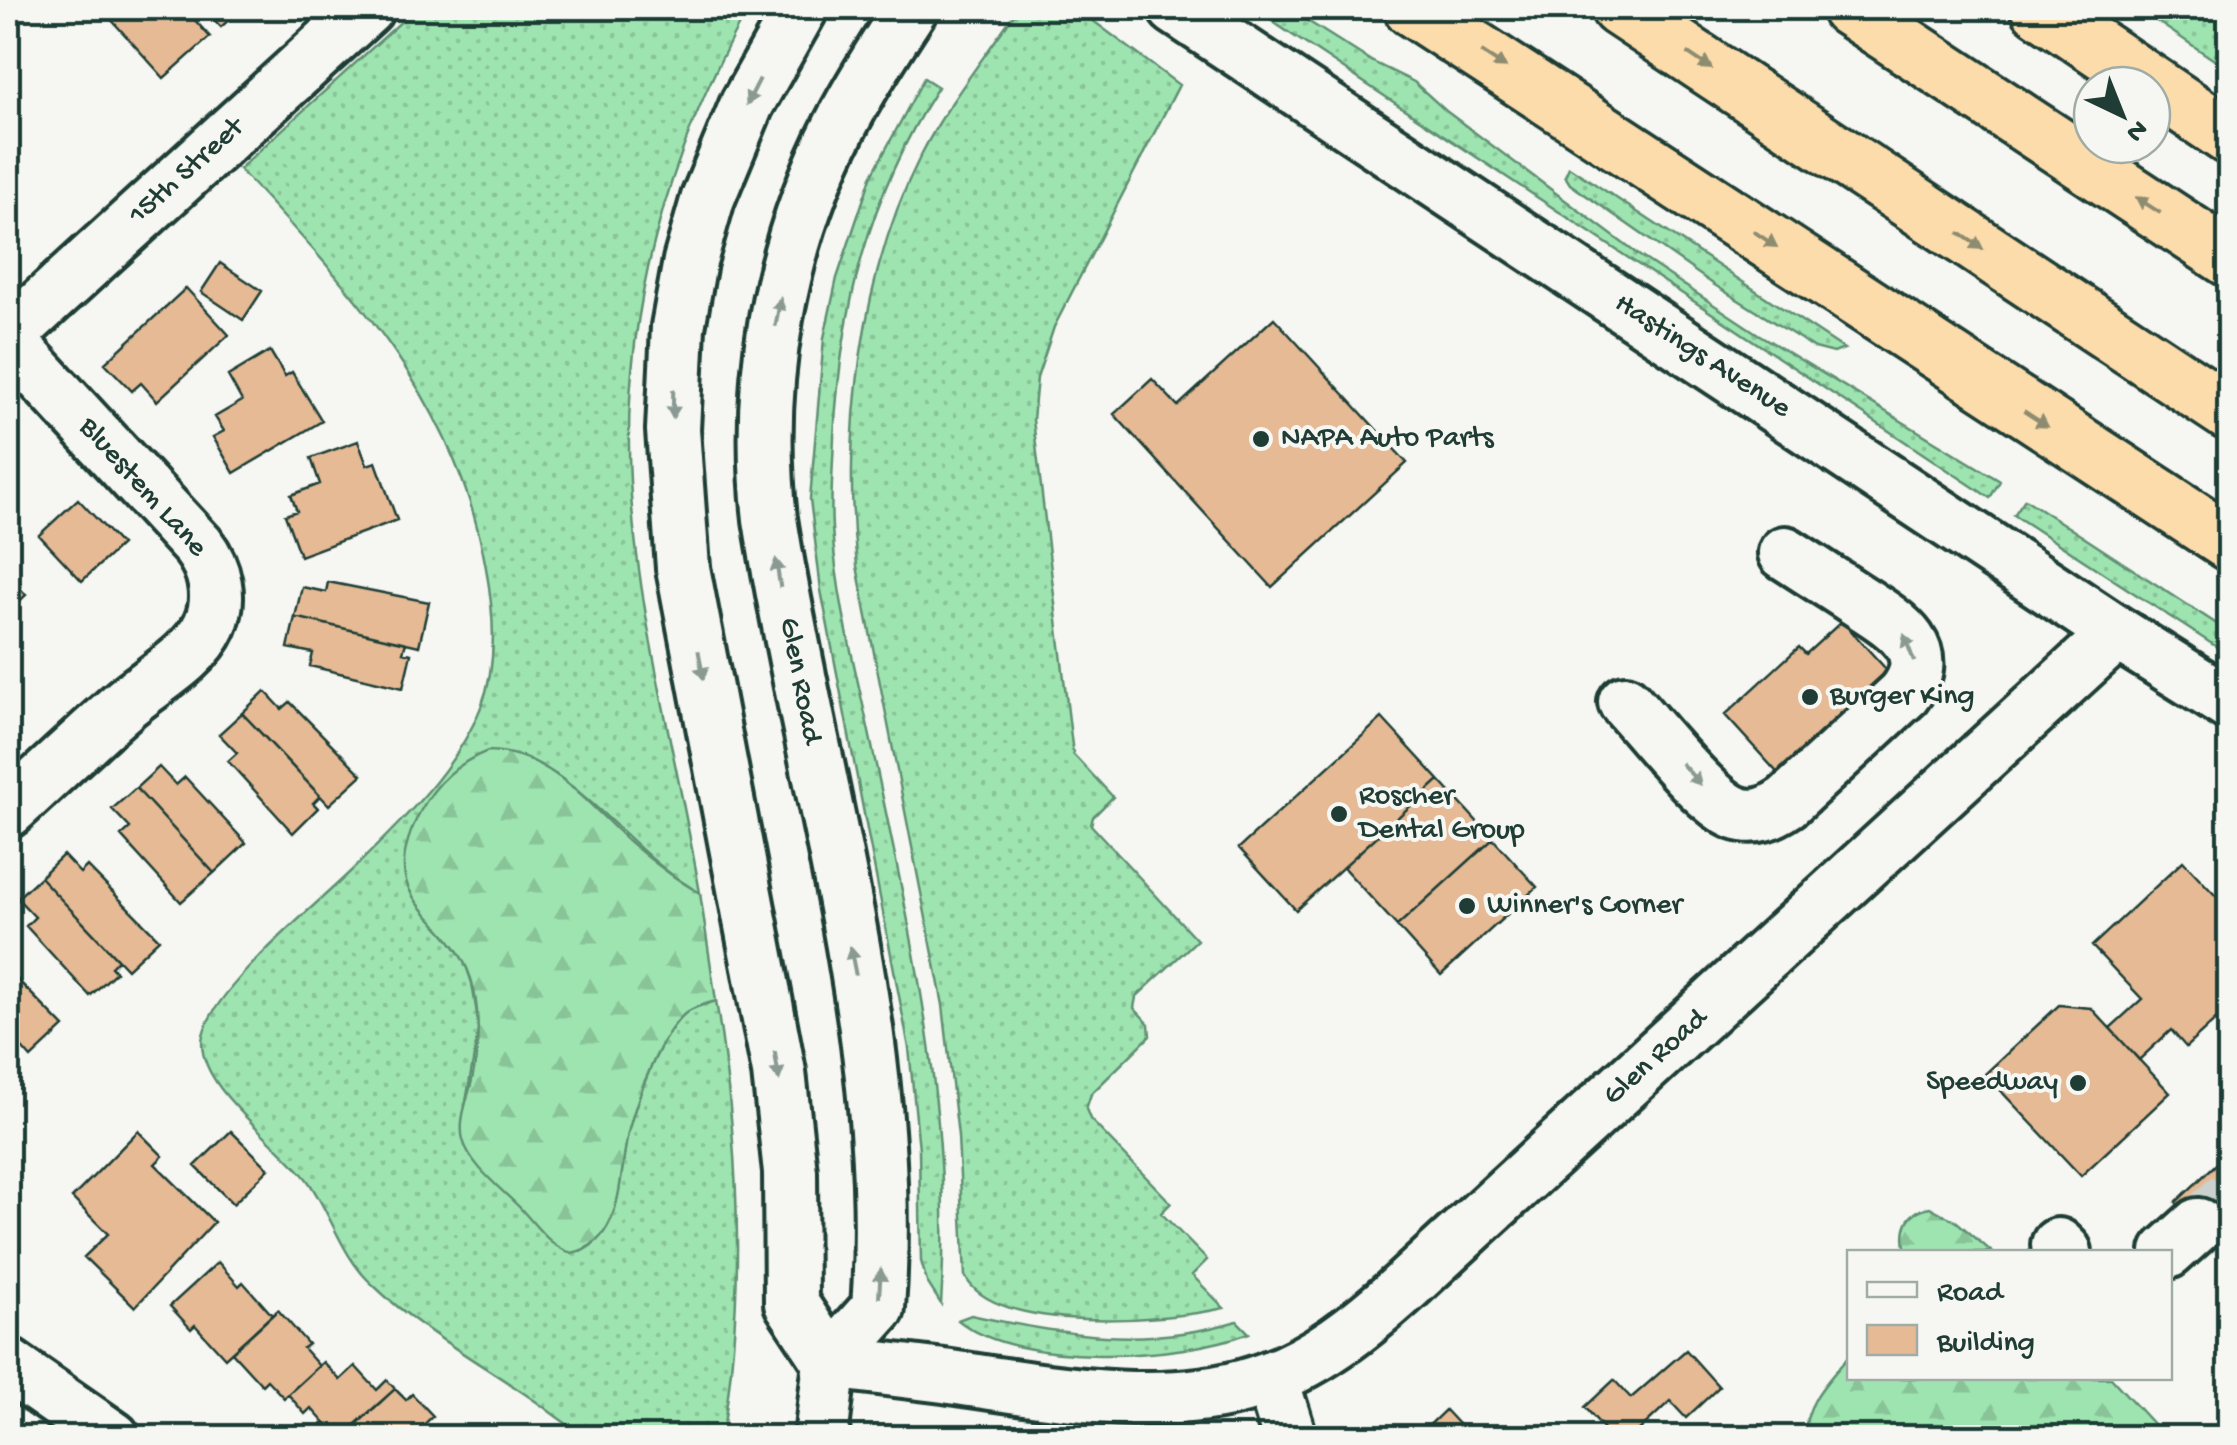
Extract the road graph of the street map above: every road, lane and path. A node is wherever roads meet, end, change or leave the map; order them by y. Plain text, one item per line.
1 (367, 8) edge
2 (801, 8) edge
3 (911, 8) edge
4 (1175, 8) edge
5 (1412, 8) edge
6 (1619, 8) edge
7 (1849, 8) edge
8 (2039, 8) edge
9 (2230, 137) edge
10 (2230, 259) edge
11 (8, 338) edge
12 (2230, 413) edge
13 (2230, 543) edge
14 (1785, 553) dead end
15 (2117, 633) junction
16 (1625, 702) dead end
17 (2230, 704) edge
18 (8, 812) edge
19 (830, 1362) junction
20 (8, 1365) edge
21 (1272, 1378) junction
22 (1149, 1417) edge
23 (113, 1438) edge
24 (821, 1438) edge
25 (1290, 1438) edge

1 - 11 street, 15th Street
2 -> 19 street
19 -> 3 street, Glen Road
4 - 15 street, Hastings Avenue
5 -> 13 highway
6 -> 12 highway
10 -> 7 highway
8 - 9 highway
11 - 18 street, Bluestem Lane
16 -> 14 street
15 - 17 street, Hastings Avenue
15 - 21 street, Glen Road
19 - 22 street, Glen Road
19 - 24 street
20 - 23 street
21 - 22 street, Glen Road
21 - 25 street

